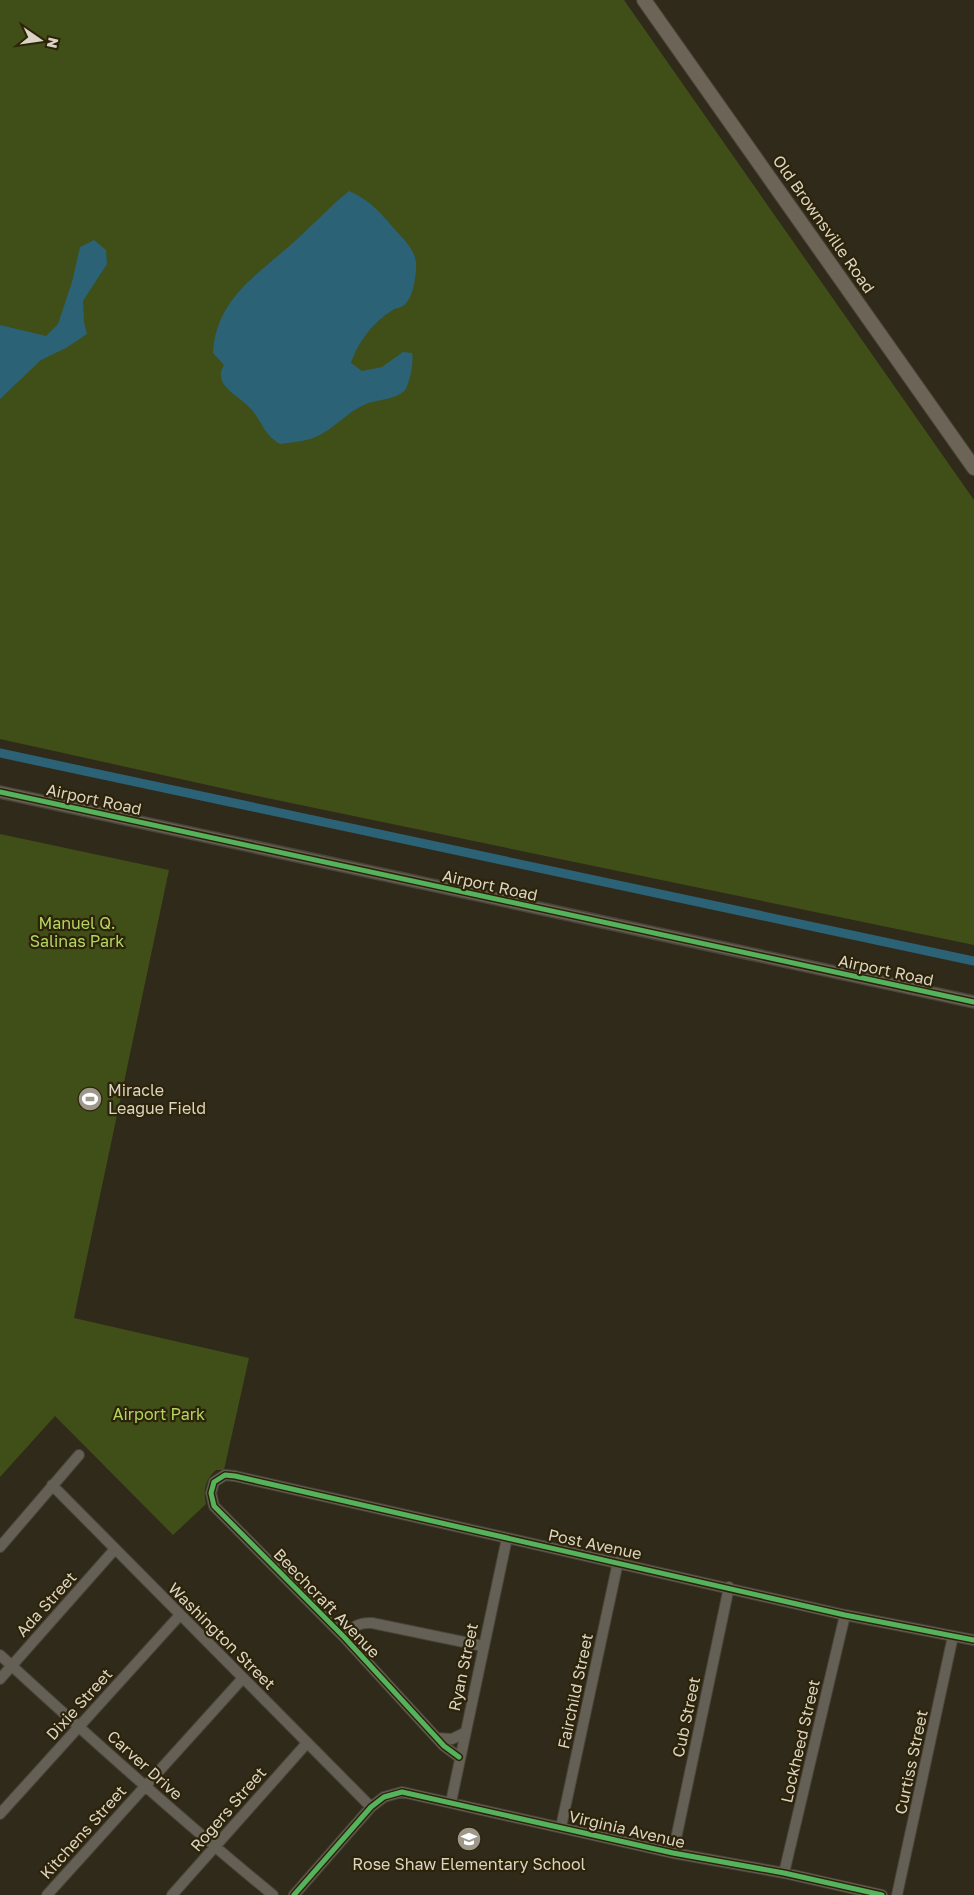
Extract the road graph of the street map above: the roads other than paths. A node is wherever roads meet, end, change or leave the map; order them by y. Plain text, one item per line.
1 (644, 0) edge
2 (974, 468) edge
3 (0, 792) edge
4 (974, 1002) edge
5 (79, 1455) dead end
6 (214, 1482) joint
7 (52, 1485) junction
8 (507, 1538) junction
9 (0, 1546) edge
10 (115, 1549) junction
11 (618, 1562) junction
12 (729, 1587) junction
13 (180, 1615) junction
14 (846, 1615) junction
15 (953, 1636) junction
16 (344, 1637) junction
17 (974, 1640) edge
18 (483, 1646) junction
19 (0, 1655) edge
20 (12, 1666) junction
21 (243, 1678) junction
22 (0, 1679) edge
23 (79, 1726) junction
24 (464, 1733) junction
25 (437, 1738) junction
26 (307, 1743) junction
27 (459, 1757) junction
28 (144, 1786) junction
29 (451, 1802) junction
30 (371, 1807) junction
31 (0, 1814) edge
32 (561, 1827) junction
33 (215, 1848) junction
34 (673, 1853) junction
35 (784, 1873) junction
36 (47, 1895) edge
37 (172, 1895) edge
38 (273, 1895) edge
39 (294, 1895) edge
40 (882, 1895) edge
41 (897, 1895) edge

1 - 2 main road, Old Brownsville Road
3 - 4 street, Airport Road
5 - 7 street
6 - 8 street, Post Avenue
6 - 16 street, Beechcraft Avenue
7 - 9 street
7 - 10 street, Washington Street
8 - 11 street, Post Avenue
8 - 18 street, Ryan Street
10 - 13 street, Washington Street
10 - 20 street, Ada Street
11 - 12 street, Post Avenue
11 - 32 street, Fairchild Street
12 - 14 street, Post Avenue
12 - 34 street, Cub Street
13 - 21 street, Washington Street
13 - 23 street, Dixie Street
14 - 15 street, Post Avenue
14 - 35 street, Lockheed Street
15 - 17 street, Post Avenue
15 - 41 street, Curtiss Street
16 - 18 street
16 - 25 street, Beechcraft Avenue
18 - 24 street, Ryan Street
19 - 20 street, Carver Drive
20 - 22 street, Ada Street
20 - 23 street, Carver Drive
21 - 26 street, Washington Street
21 - 28 street, Kitchens Street
23 - 28 street, Carver Drive
23 - 31 street, Dixie Street
24 - 25 street
24 - 27 street, Ryan Street
25 - 27 street, Beechcraft Avenue
26 - 30 street, Washington Street
26 - 33 street, Rogers Street
27 - 29 street, Ryan Street
28 - 33 street, Carver Drive
28 - 36 street, Kitchens Street
29 - 30 street, Virginia Avenue
29 - 32 street, Virginia Avenue
30 - 39 street, Virginia Avenue
32 - 34 street, Virginia Avenue
33 - 37 street, Rogers Street
33 - 38 street, Carver Drive
34 - 35 street, Virginia Avenue
35 - 40 street, Virginia Avenue

